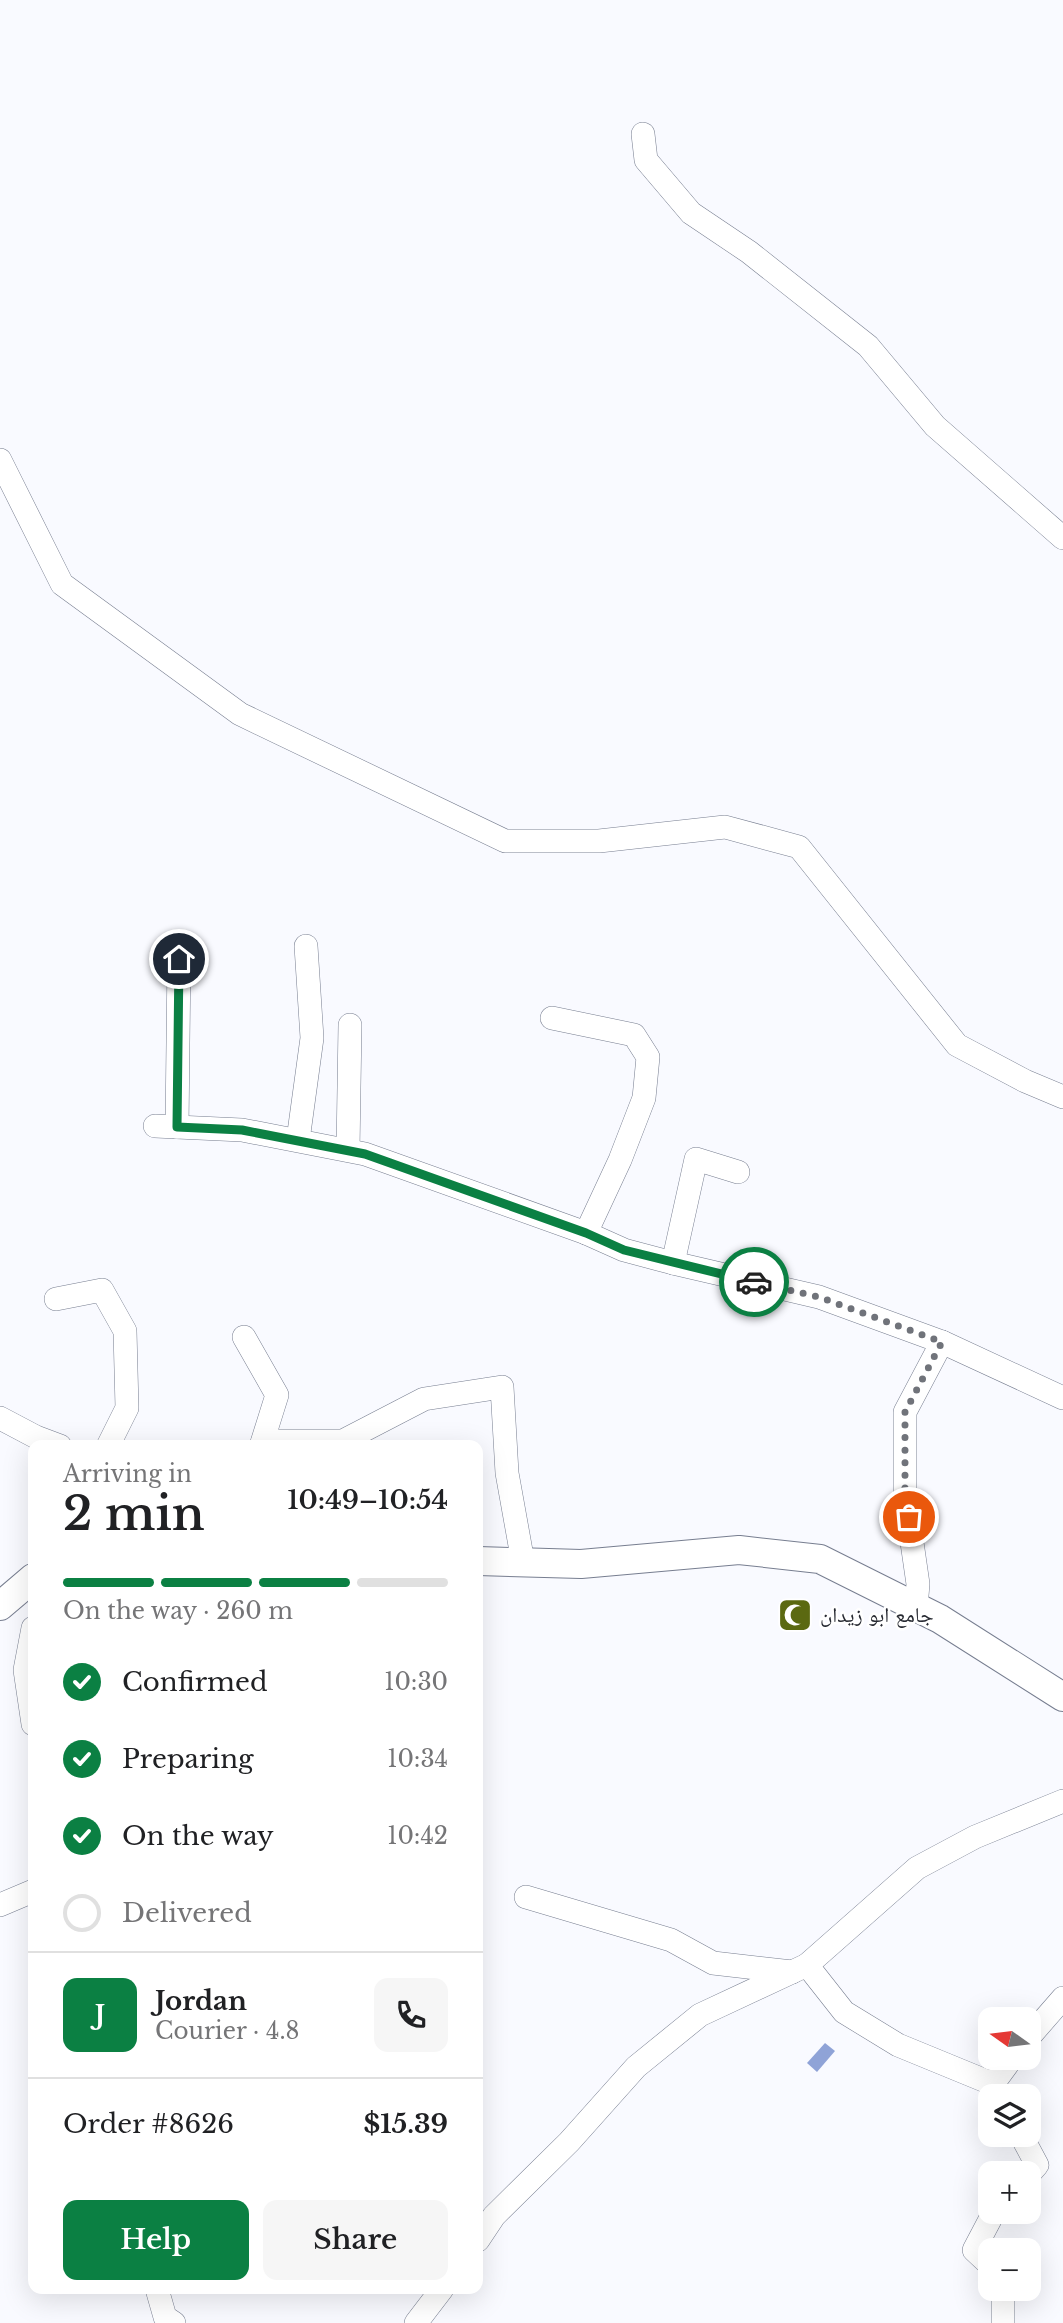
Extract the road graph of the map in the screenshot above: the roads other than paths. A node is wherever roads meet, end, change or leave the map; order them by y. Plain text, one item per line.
1 (643, 135) dead end
2 (0, 460) edge
3 (1063, 538) edge
4 (306, 946) dead end
5 (179, 959) dead end
6 (552, 1018) dead end
7 (350, 1025) dead end
8 (1063, 1097) edge
9 (298, 1140) junction
10 (348, 1150) junction
11 (738, 1172) dead end
12 (586, 1233) junction
13 (673, 1264) junction
14 (56, 1298) dead end
15 (244, 1337) dead end
16 (942, 1342) junction
17 (1063, 1398) edge
18 (0, 1418) edge
19 (44, 1440) edge
20 (111, 1440) edge
21 (263, 1440) edge
22 (345, 1440) edge
23 (483, 1561) edge
24 (523, 1562) junction
25 (28, 1581) edge
26 (0, 1606) edge
27 (916, 1607) junction
28 (28, 1654) edge
29 (28, 1690) edge
30 (1063, 1697) edge
31 (1063, 1801) edge
32 (28, 1893) edge
33 (526, 1898) dead end
34 (0, 1905) edge
35 (800, 1969) junction
36 (1063, 1998) edge
37 (1041, 2023) edge
38 (983, 2084) edge
39 (483, 2233) edge
40 (158, 2294) edge
41 (438, 2294) edge
42 (1003, 2301) edge
43 (174, 2323) edge
44 (416, 2323) edge
45 (1003, 2323) edge

1 - 3 street
2 - 8 street
4 - 9 street
5 - 9 street
6 - 12 street
7 - 10 street
9 - 10 street
10 - 12 street
11 - 13 street
12 - 13 street
13 - 16 street
14 - 20 street
15 - 21 street
16 - 17 street
16 - 27 street
18 - 19 street
22 - 24 street
23 - 24 street
24 - 27 street
25 - 26 street
27 - 30 street
28 - 29 street
31 - 35 street
32 - 34 street
33 - 35 street
35 - 38 street
35 - 39 street
36 - 37 street
40 - 43 street
41 - 44 street
42 - 45 street

